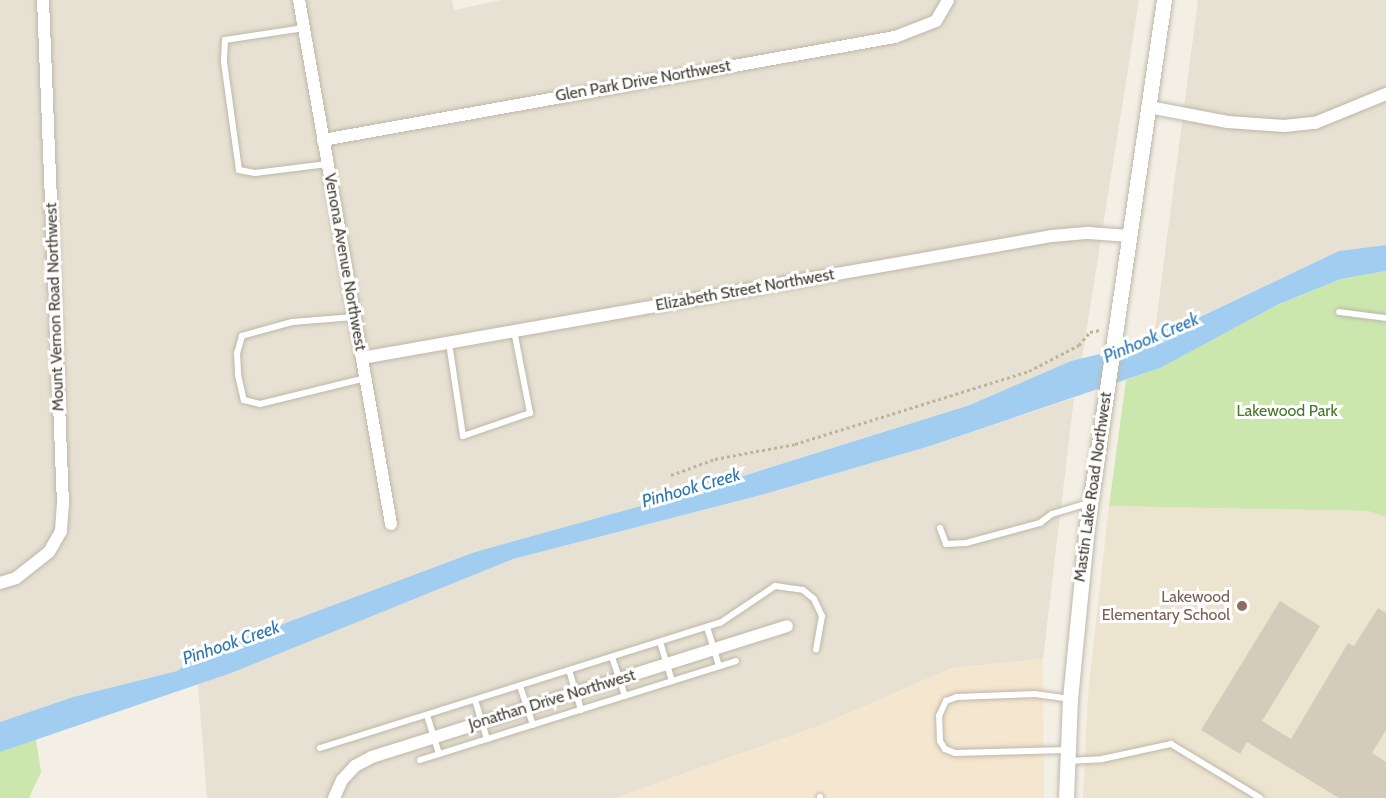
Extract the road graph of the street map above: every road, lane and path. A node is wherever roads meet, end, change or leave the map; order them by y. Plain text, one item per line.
1 (43, 0) edge
2 (299, 0) edge
3 (948, 0) edge
4 (1164, 0) edge
5 (304, 28) junction
6 (1386, 94) edge
7 (1149, 108) junction
8 (323, 140) junction
9 (328, 164) junction
10 (1129, 236) junction
11 (1339, 312) dead end
12 (355, 317) junction
13 (1386, 318) edge
14 (514, 331) junction
15 (1114, 333) junction
16 (449, 343) junction
17 (362, 358) junction
18 (366, 378) junction
19 (671, 475) dead end
20 (1090, 503) junction
21 (391, 524) dead end
22 (940, 528) dead end
23 (0, 583) edge
24 (787, 626) dead end
25 (707, 627) junction
26 (660, 642) junction
27 (714, 649) junction
28 (816, 649) dead end
29 (612, 657) junction
30 (736, 661) dead end
31 (666, 664) junction
32 (719, 666) junction
33 (568, 670) junction
34 (619, 679) junction
35 (672, 681) junction
36 (520, 686) junction
37 (575, 692) junction
38 (625, 696) junction
39 (1070, 699) junction
40 (475, 700) junction
41 (527, 708) junction
42 (581, 710) junction
43 (427, 715) junction
44 (482, 722) junction
45 (533, 725) junction
46 (434, 737) junction
47 (488, 739) junction
48 (320, 748) dead end
49 (439, 754) junction
50 (1067, 756) junction
51 (420, 760) dead end
52 (334, 798) edge
53 (1066, 798) edge
54 (1260, 798) edge

1 - 23 street, Mount Vernon Road Northwest
2 - 5 street, Venona Avenue Northwest
3 - 8 street, Glen Park Drive Northwest
4 - 7 street, Mastin Lake Road Northwest
5 - 8 street, Venona Avenue Northwest
5 - 9 lane
6 - 7 street
7 - 10 street, Mastin Lake Road Northwest
8 - 9 street, Venona Avenue Northwest
9 - 12 street, Venona Avenue Northwest
10 - 14 street, Elizabeth Street Northwest
10 - 15 street, Mastin Lake Road Northwest
11 - 13 lane
12 - 17 street, Venona Avenue Northwest
12 - 18 lane
14 - 16 street, Elizabeth Street Northwest
14 - 16 lane
15 - 19 path
15 - 20 street, Mastin Lake Road Northwest
16 - 17 street, Elizabeth Street Northwest
17 - 18 street, Venona Avenue Northwest
18 - 21 street, Venona Avenue Northwest
20 - 22 lane
20 - 39 street, Mastin Lake Road Northwest
24 - 27 street, Jonathan Drive Northwest
25 - 26 lane
25 - 27 lane
25 - 28 lane
26 - 29 lane
26 - 31 lane
27 - 31 street, Jonathan Drive Northwest
27 - 32 lane
29 - 33 lane
29 - 34 lane
30 - 32 lane
31 - 34 street, Jonathan Drive Northwest
31 - 35 lane
32 - 35 lane
33 - 36 lane
33 - 37 lane
34 - 37 street, Jonathan Drive Northwest
34 - 38 lane
35 - 38 lane
36 - 40 lane
36 - 41 lane
37 - 41 street, Jonathan Drive Northwest
37 - 42 lane
38 - 42 lane
39 - 50 street, Mastin Lake Road Northwest
39 - 50 lane
40 - 43 lane
40 - 44 lane
41 - 44 street, Jonathan Drive Northwest
41 - 45 lane
42 - 45 lane
43 - 46 lane
43 - 48 lane
44 - 46 street, Jonathan Drive Northwest
44 - 47 lane
45 - 47 lane
46 - 49 lane
46 - 52 street, Jonathan Drive Northwest
47 - 49 lane
49 - 51 lane
50 - 53 street, Mastin Lake Road Northwest
50 - 54 lane

